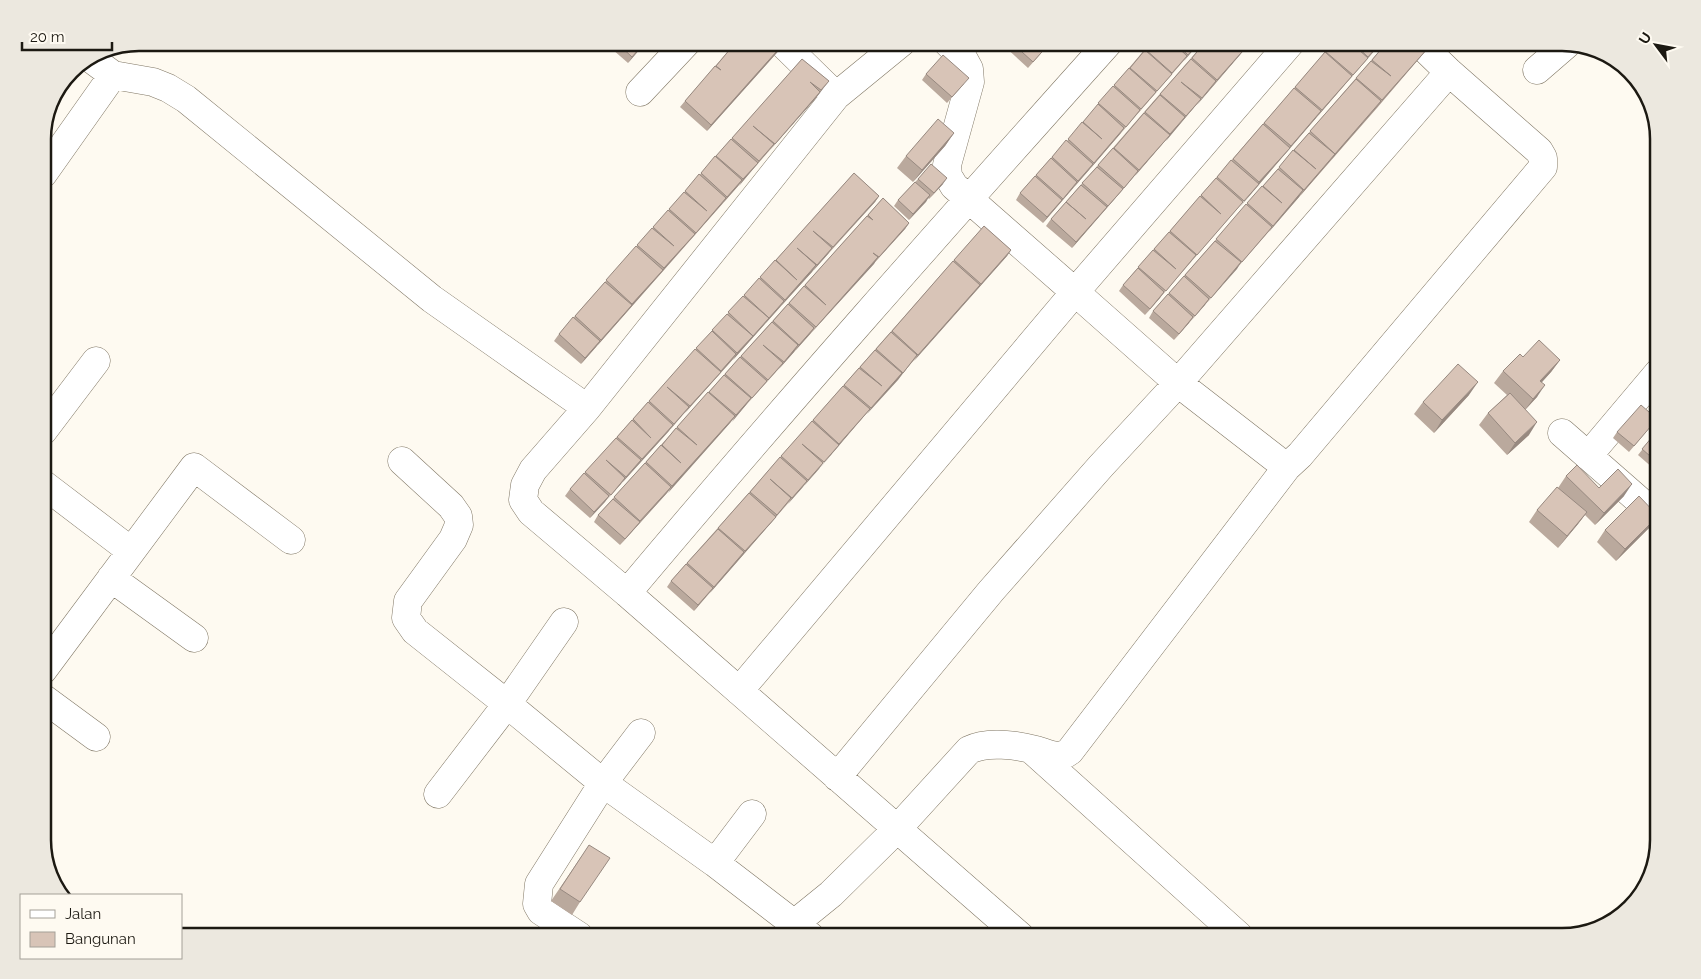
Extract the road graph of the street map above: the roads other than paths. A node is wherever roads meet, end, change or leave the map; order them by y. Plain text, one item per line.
1 (679, 51) edge
2 (790, 51) edge
3 (891, 51) edge
4 (956, 51) edge
5 (1101, 51) edge
6 (1283, 51) edge
7 (1427, 51) edge
8 (1559, 51) edge
9 (96, 62) edge
10 (1537, 70) dead end
11 (1449, 72) junction
12 (113, 75) junction
13 (640, 92) dead end
14 (836, 96) junction
15 (51, 163) edge
16 (968, 199) junction
17 (1075, 292) junction
18 (96, 361) dead end
19 (1650, 382) edge
20 (1178, 383) junction
21 (587, 408) junction
22 (51, 420) edge
23 (1562, 434) dead end
24 (1588, 456) junction
25 (402, 461) dead end
26 (1287, 466) junction
27 (51, 490) edge
28 (1650, 510) edge
29 (291, 540) dead end
30 (131, 551) junction
31 (111, 578) junction
32 (627, 593) junction
33 (564, 622) dead end
34 (194, 638) dead end
35 (51, 659) edge
36 (739, 691) junction
37 (51, 704) edge
38 (507, 704) junction
39 (641, 733) dead end
40 (96, 737) dead end
41 (1031, 749) junction
42 (837, 777) junction
43 (603, 783) junction
44 (438, 794) dead end
45 (752, 814) dead end
46 (897, 829) junction
47 (715, 863) junction
48 (567, 928) edge
49 (799, 928) edge
50 (804, 928) edge
51 (1011, 928) edge
52 (1230, 928) edge

1 - 13 street
2 - 14 street
3 - 14 street
4 - 16 street
5 - 16 street
6 - 17 street
7 - 11 street
8 - 10 street
9 - 12 street
11 - 20 street
11 - 26 street
12 - 15 street
12 - 21 street
14 - 21 street
16 - 17 street
16 - 32 street
17 - 20 street
17 - 36 street
18 - 22 street
19 - 24 street
20 - 26 street
20 - 42 street
21 - 32 street
23 - 24 street
24 - 28 street
25 - 38 street
26 - 41 street
27 - 30 street
29 - 30 street
30 - 31 street
31 - 34 street
31 - 35 street
32 - 36 street
33 - 38 street
36 - 42 street
37 - 40 street
38 - 43 street
38 - 44 street
39 - 43 street
41 - 46 street
41 - 52 street
42 - 46 street
43 - 47 street
43 - 48 street
45 - 47 street
46 - 50 street
46 - 51 street
47 - 49 street

